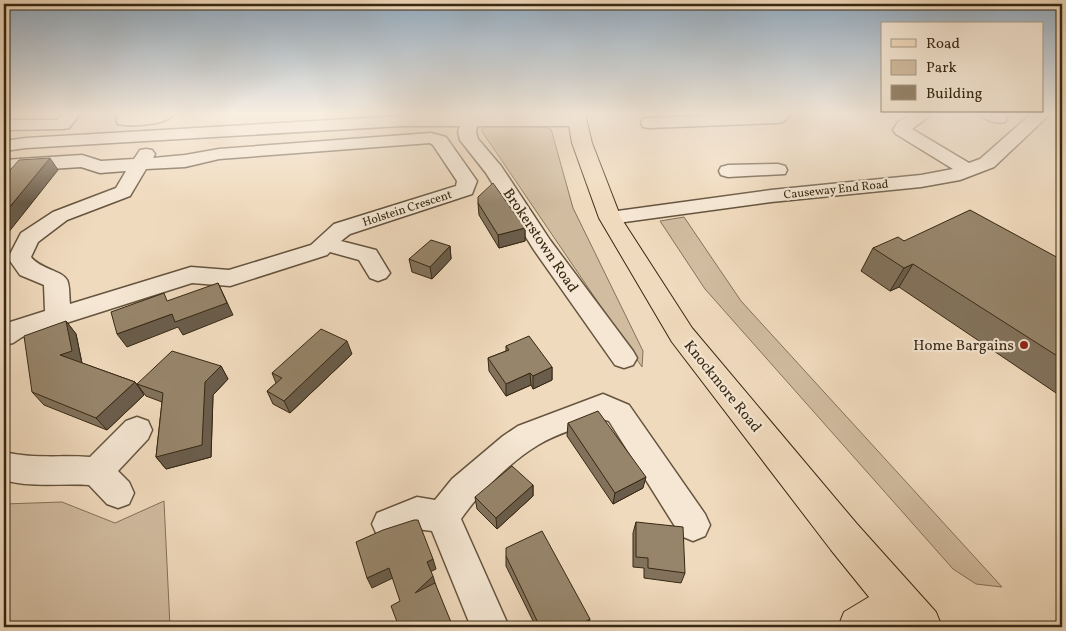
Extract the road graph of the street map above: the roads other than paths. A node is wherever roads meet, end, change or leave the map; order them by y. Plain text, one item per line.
1 (23, 143) edge
2 (154, 143) edge
3 (359, 143) edge
4 (442, 143) edge
5 (472, 143) edge
6 (582, 143) edge
7 (924, 143) edge
8 (1008, 143) edge
9 (4, 146) edge
10 (139, 164) junction
11 (4, 166) edge
12 (778, 170) dead end
13 (728, 171) dead end
14 (751, 171) junction
15 (969, 171) junction
16 (771, 196) junction
17 (610, 218) junction
18 (325, 244) junction
19 (13, 249) edge
20 (378, 273) dead end
21 (58, 316) junction
22 (4, 336) edge
23 (624, 358) dead end
24 (138, 430) dead end
25 (4, 466) edge
26 (97, 471) junction
27 (118, 493) dead end
28 (444, 517) junction
29 (389, 524) dead end
30 (693, 525) dead end
31 (910, 615) edge
32 (490, 627) edge
33 (859, 627) edge

1 - 9 street
2 - 10 street
3 - 10 street, Holstein Crescent
4 - 18 street, Holstein Crescent
5 - 23 street, Brokerstown Road
6 - 17 main road, Knockmore Road
7 - 15 street
8 - 15 street, Causeway End Road
10 - 11 street
10 - 19 street
12 - 14 street
13 - 14 street
14 - 16 street
15 - 16 street, Causeway End Road
16 - 17 street, Causeway End Road
17 - 31 main road, Knockmore Road
18 - 20 street
18 - 21 street, Holstein Crescent
19 - 21 street
21 - 22 street, Holstein Crescent
24 - 26 street
25 - 26 street
26 - 27 street
28 - 29 street
28 - 30 street
28 - 32 street
31 - 33 main road

